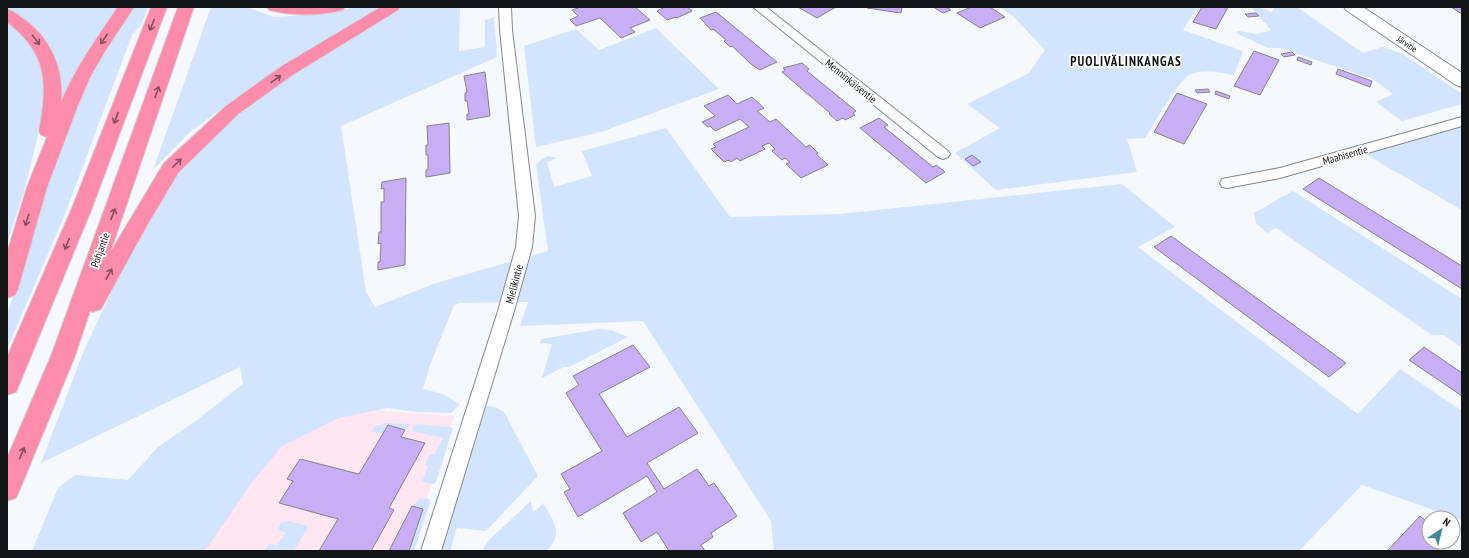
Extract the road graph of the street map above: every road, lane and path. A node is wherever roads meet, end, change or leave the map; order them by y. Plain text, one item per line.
1 (126, 7) edge
2 (159, 7) edge
3 (186, 7) edge
4 (275, 7) edge
5 (337, 7) edge
6 (392, 7) edge
7 (505, 7) edge
8 (759, 7) edge
9 (1352, 7) edge
10 (7, 14) edge
11 (1462, 81) edge
12 (1462, 121) edge
13 (943, 154) dead end
14 (1227, 183) dead end
15 (37, 187) junction
16 (7, 289) edge
17 (63, 356) junction
18 (7, 384) edge
19 (7, 489) edge
20 (431, 551) edge

1 -> 15 highway
2 -> 18 highway
17 -> 3 highway, Pohjantie
4 - 5 highway
17 -> 6 highway
7 - 20 street, Mielikintie
8 - 13 street, Menninkäisentie
9 - 11 street, Järvitie
10 -> 15 highway
12 - 14 street, Maahisentie
15 -> 16 highway
19 -> 17 highway, Pohjantie

